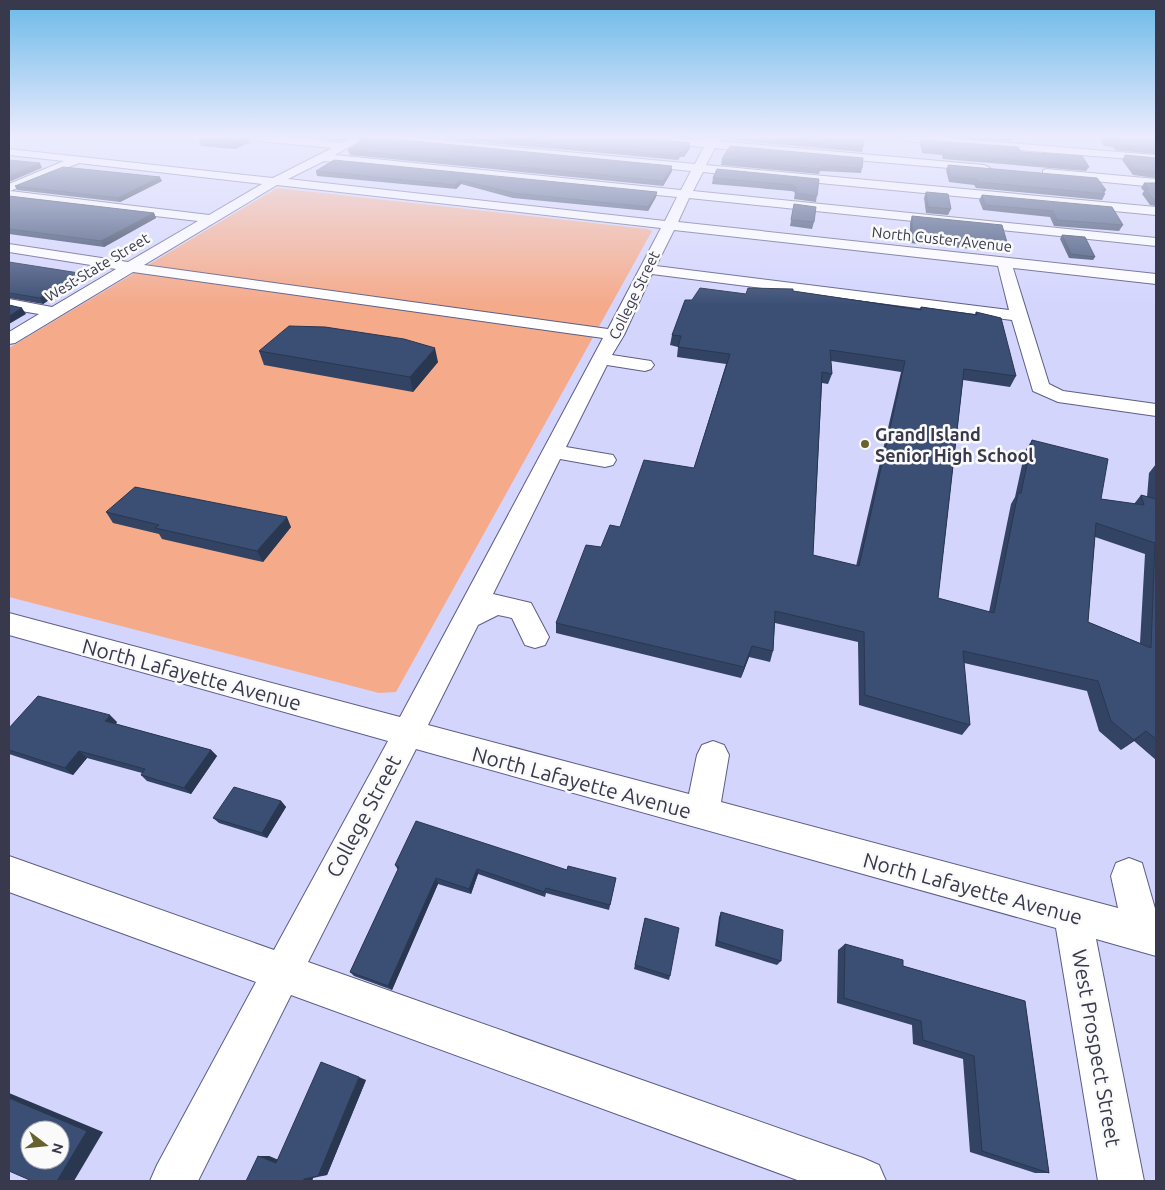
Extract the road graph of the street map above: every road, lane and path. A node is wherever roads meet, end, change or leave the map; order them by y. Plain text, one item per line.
1 (254, 194) edge
2 (379, 194) edge
3 (466, 194) edge
4 (679, 194) edge
5 (684, 194) junction
6 (1023, 194) edge
7 (1119, 194) edge
8 (9, 195) edge
9 (456, 202) junction
10 (1128, 208) junction
11 (1156, 211) edge
12 (211, 219) junction
13 (937, 220) junction
14 (668, 226) junction
15 (1154, 245) edge
16 (9, 248) edge
17 (942, 256) junction
18 (1004, 262) junction
19 (132, 266) junction
20 (646, 269) junction
21 (732, 270) dead end
22 (716, 278) junction
23 (1156, 279) edge
24 (9, 304) edge
25 (54, 312) junction
26 (1020, 316) junction
27 (615, 335) junction
28 (9, 339) edge
29 (602, 360) junction
30 (645, 365) dead end
31 (1149, 404) edge
32 (553, 451) junction
33 (605, 460) dead end
34 (468, 618) junction
35 (9, 624) edge
36 (535, 637) dead end
37 (406, 734) junction
38 (713, 755) dead end
39 (702, 814) junction
40 (9, 874) edge
41 (1129, 876) dead end
42 (1072, 914) junction
43 (1150, 935) edge
44 (281, 974) junction
45 (173, 1181) edge
46 (863, 1181) edge
47 (1121, 1181) edge

1 - 12 street, West State Street
2 - 9 street, North Custer Avenue
3 - 9 street
4 - 5 street
5 - 13 street
5 - 14 street, College Street
6 - 10 street
7 - 10 street
8 - 12 street
9 - 14 street, North Custer Avenue
10 - 11 street
10 - 15 street
12 - 19 street, West State Street
13 - 15 street
13 - 17 street
14 - 17 street, North Custer Avenue
14 - 20 street, College Street
16 - 19 street
17 - 18 street, North Custer Avenue
18 - 23 street, North Custer Avenue
18 - 26 street
19 - 25 street, West State Street
19 - 27 street
20 - 22 street
20 - 27 street, College Street
21 - 22 street
22 - 26 street
24 - 25 street
25 - 28 street, West State Street
26 - 31 street
27 - 29 street, College Street
29 - 30 street
29 - 32 street, College Street
32 - 33 street
32 - 34 street, College Street
34 - 36 street
34 - 37 street, College Street
35 - 37 street, North Lafayette Avenue
37 - 39 street, North Lafayette Avenue
37 - 44 street, College Street
38 - 39 street
39 - 42 street, North Lafayette Avenue
40 - 44 street
41 - 43 street
42 - 43 street, North Lafayette Avenue
42 - 47 street, West Prospect Street
44 - 45 street, College Street
44 - 46 street

